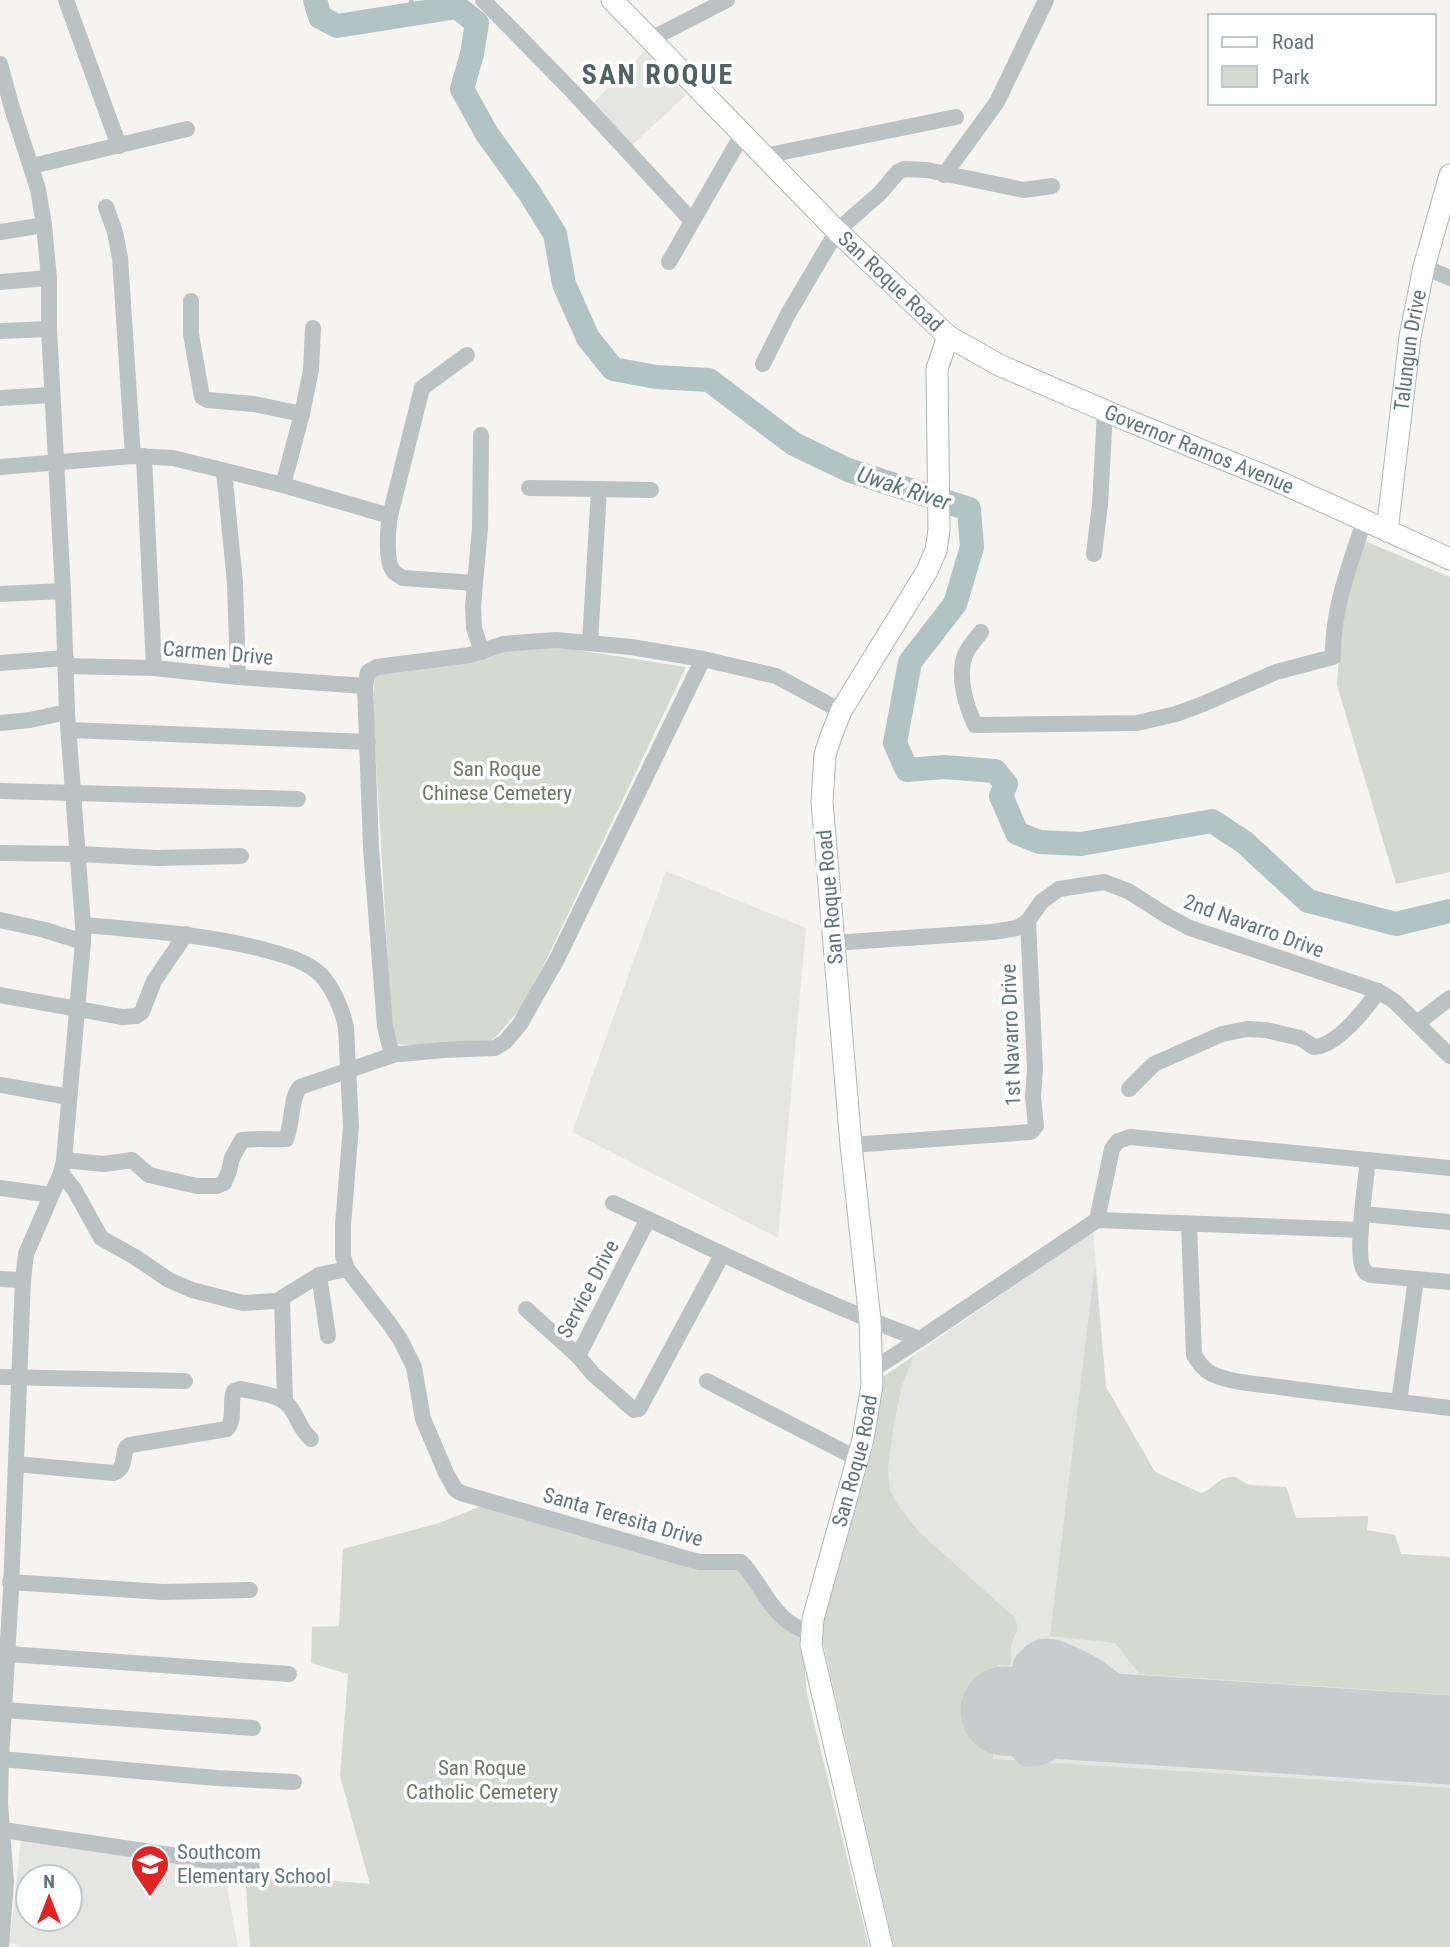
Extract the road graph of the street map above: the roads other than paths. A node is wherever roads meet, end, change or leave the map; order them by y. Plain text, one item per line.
1 (66, 0) edge
2 (483, 0) edge
3 (612, 0) edge
4 (727, 0) edge
5 (1046, 0) edge
6 (651, 39) junction
7 (0, 64) edge
8 (6, 110) edge
9 (956, 117) dead end
10 (187, 129) dead end
11 (743, 133) junction
12 (119, 146) junction
13 (764, 156) junction
14 (32, 166) junction
15 (944, 174) junction
16 (1450, 175) edge
17 (1052, 186) dead end
18 (106, 207) dead end
19 (692, 221) junction
20 (44, 225) junction
21 (837, 231) junction
22 (0, 233) edge
23 (668, 262) dead end
24 (1424, 267) junction
25 (49, 278) junction
26 (1450, 278) edge
27 (0, 282) edge
28 (191, 301) dead end
29 (313, 328) dead end
30 (49, 329) junction
31 (0, 331) edge
32 (948, 336) junction
33 (467, 355) dead end
34 (763, 364) dead end
35 (52, 395) junction
36 (0, 398) edge
37 (1105, 410) junction
38 (302, 414) junction
39 (481, 435) dead end
40 (139, 456) junction
41 (55, 463) junction
42 (0, 467) edge
43 (223, 471) junction
44 (283, 485) junction
45 (529, 488) dead end
46 (599, 489) junction
47 (651, 490) dead end
48 (390, 516) junction
49 (1364, 521) junction
50 (1387, 531) junction
51 (1094, 554) dead end
52 (1450, 559) edge
53 (475, 583) junction
54 (63, 591) junction
55 (0, 594) edge
56 (981, 632) dead end
57 (590, 643) junction
58 (482, 652) junction
59 (704, 659) junction
60 (66, 662) junction
61 (0, 663) edge
62 (154, 668) junction
63 (238, 677) junction
64 (365, 686) junction
65 (841, 711) junction
66 (67, 712) junction
67 (0, 723) edge
68 (70, 730) junction
69 (368, 742) junction
70 (0, 791) edge
71 (74, 793) junction
72 (298, 799) dead end
73 (0, 853) edge
74 (78, 854) junction
75 (241, 856) dead end
76 (0, 920) edge
77 (1028, 921) junction
78 (83, 925) junction
79 (186, 934) junction
80 (83, 942) junction
81 (834, 943) junction
82 (1378, 990) junction
83 (0, 995) edge
84 (1450, 998) edge
85 (77, 1008) junction
86 (1417, 1023) junction
87 (396, 1054) junction
88 (1450, 1056) edge
89 (347, 1070) junction
90 (0, 1085) edge
91 (1129, 1089) dead end
92 (69, 1097) junction
93 (850, 1145) junction
94 (1368, 1160) junction
95 (62, 1167) junction
96 (1450, 1168) edge
97 (0, 1188) edge
98 (51, 1195) junction
99 (613, 1203) dead end
100 (648, 1219) junction
101 (1097, 1220) junction
102 (1362, 1222) junction
103 (1450, 1222) edge
104 (1189, 1224) junction
105 (722, 1255) junction
106 (347, 1269) junction
107 (319, 1275) junction
108 (0, 1279) edge
109 (1416, 1279) junction
110 (23, 1280) junction
111 (1450, 1282) edge
112 (282, 1299) junction
113 (526, 1308) dead end
114 (870, 1320) junction
115 (328, 1336) dead end
116 (920, 1339) junction
117 (578, 1356) junction
118 (872, 1370) junction
119 (0, 1377) edge
120 (18, 1377) junction
121 (185, 1381) dead end
122 (706, 1381) dead end
123 (285, 1401) junction
124 (1399, 1402) junction
125 (1450, 1408) edge
126 (311, 1439) dead end
127 (858, 1459) junction
128 (16, 1464) junction
129 (8, 1482) edge
130 (7, 1587) edge
131 (250, 1590) dead end
132 (811, 1634) junction
133 (8, 1654) junction
134 (289, 1674) dead end
135 (2, 1688) edge
136 (4, 1710) junction
137 (253, 1728) dead end
138 (1, 1759) edge
139 (0, 1780) edge
140 (293, 1782) dead end
141 (3, 1830) junction
142 (252, 1867) dead end
143 (3, 1882) edge
144 (2, 1947) edge
145 (882, 1947) edge

1 - 12 street
2 - 19 street
3 - 6 main road, San Roque Road
4 - 6 street
5 - 15 street
6 - 11 main road, San Roque Road
7 - 8 street
8 - 14 street
9 - 13 street
10 - 12 street
11 - 13 main road, San Roque Road
11 - 19 street
12 - 14 street
13 - 21 main road, San Roque Road
14 - 20 street
15 - 17 street
15 - 21 street
16 - 24 main road, Talungun Drive
18 - 40 street
19 - 23 street
20 - 22 street
20 - 25 street
21 - 32 main road, San Roque Road
21 - 34 street
24 - 26 street
24 - 50 main road, Talungun Drive
25 - 27 street
25 - 30 street
28 - 38 street
29 - 38 street
30 - 31 street
30 - 35 street
32 - 37 main road, Governor Ramos Avenue
32 - 65 main road, San Roque Road
33 - 48 street
35 - 36 street
35 - 41 street
37 - 49 main road, Governor Ramos Avenue
37 - 51 street
38 - 44 street
39 - 53 street
40 - 41 street
40 - 43 street
40 - 62 street
41 - 42 street
41 - 54 street
43 - 44 street
43 - 63 street
44 - 48 street
45 - 46 street
46 - 47 street
46 - 57 street
48 - 53 street
49 - 50 main road, Governor Ramos Avenue
49 - 56 street
50 - 52 main road, Governor Ramos Avenue
53 - 58 street
54 - 55 street
54 - 60 street
57 - 58 street
57 - 59 street
58 - 64 street
59 - 65 street
59 - 87 street
60 - 61 street, Carmen Drive
60 - 62 street, Carmen Drive
60 - 66 street
62 - 63 street, Carmen Drive
63 - 64 street, Carmen Drive
64 - 69 street
65 - 81 main road, San Roque Road
66 - 67 street
66 - 68 street
68 - 69 street
68 - 71 street
69 - 87 street
70 - 71 street
71 - 72 street
71 - 74 street
73 - 74 street
74 - 75 street
74 - 78 street
76 - 80 street
77 - 81 street
77 - 82 street, 2nd Navarro Drive
77 - 93 street, 1st Navarro Drive
78 - 79 street
78 - 80 street
79 - 85 street
79 - 89 street
80 - 85 street
81 - 93 main road, San Roque Road
82 - 86 street, 2nd Navarro Drive
82 - 91 street
83 - 85 street
84 - 86 street
85 - 92 street
86 - 88 street, 2nd Navarro Drive
87 - 89 street
89 - 95 street
89 - 106 street
90 - 92 street
92 - 95 street
93 - 114 main road, San Roque Road
94 - 96 street
94 - 101 street
94 - 102 street
95 - 98 street
95 - 112 street
97 - 98 street
98 - 110 street
99 - 100 street
100 - 105 street
100 - 117 street, Service Drive
101 - 104 street
101 - 116 street
102 - 103 street
102 - 104 street
102 - 109 street
104 - 124 street
105 - 114 street
105 - 117 street
106 - 107 street
106 - 132 street, Santa Teresita Drive
107 - 112 street
107 - 115 street
108 - 110 street
109 - 111 street
109 - 124 street
110 - 120 street
112 - 123 street
113 - 117 street, Service Drive
114 - 116 street
114 - 118 main road, San Roque Road
116 - 118 street
118 - 127 main road, San Roque Road
119 - 120 street
120 - 121 street
120 - 128 street
122 - 127 street
123 - 126 street
123 - 128 street
124 - 125 street
127 - 132 main road, San Roque Road
128 - 129 street
129 - 130 street
130 - 131 street
130 - 133 street
132 - 145 main road, San Roque Road
133 - 134 street
133 - 135 street
135 - 136 street
136 - 137 street
136 - 138 street
138 - 139 street
138 - 140 street
139 - 141 street
141 - 142 street
141 - 143 street
143 - 144 street

